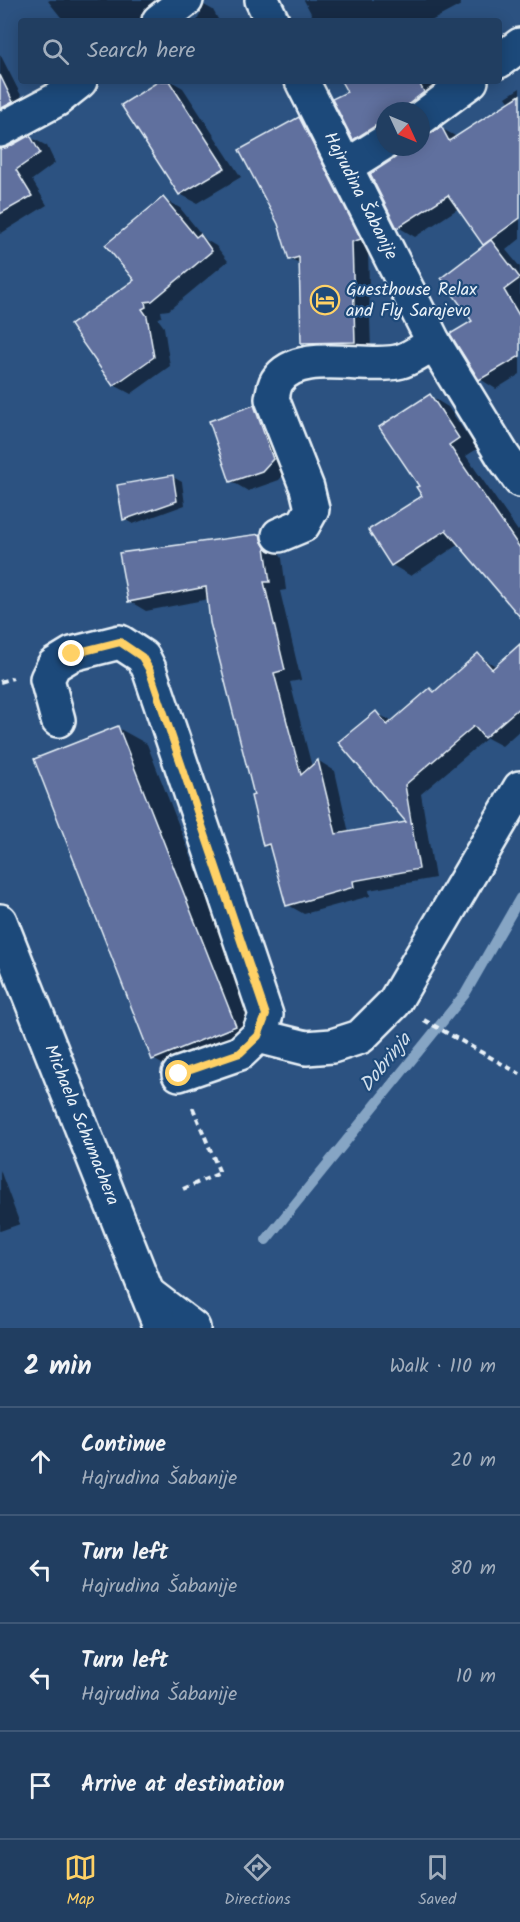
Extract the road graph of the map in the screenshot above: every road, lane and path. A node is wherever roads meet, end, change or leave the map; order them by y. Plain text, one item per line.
1 (186, 0) edge
2 (262, 0) edge
3 (163, 18) edge
4 (271, 18) edge
5 (520, 45) edge
6 (502, 58) edge
7 (76, 84) edge
8 (304, 84) edge
9 (467, 84) edge
10 (430, 111) edge
11 (0, 130) edge
12 (376, 148) edge
13 (345, 167) junction
14 (434, 343) junction
15 (520, 480) edge
16 (279, 535) dead end
17 (58, 720) dead end
18 (520, 788) edge
19 (0, 921) edge
20 (394, 1003) junction
21 (258, 1036) junction
22 (179, 1074) joint
23 (520, 1074) edge
24 (183, 1189) dead end
25 (147, 1293) junction
26 (161, 1328) edge
27 (193, 1328) edge

1 - 3 street
2 - 4 street
5 - 6 street
7 - 11 street
8 - 13 street, Hajrudina Šabanije
9 - 10 street
12 - 13 street
13 - 14 street, Hajrudina Šabanije
14 - 15 street, Hajrudina Šabanije
14 - 16 street
17 - 21 street
18 - 20 street
19 - 25 street, Michaela Schumachera
20 - 21 street
20 - 23 path
21 - 22 street
22 - 24 path
25 - 26 street, Michaela Schumachera
25 - 27 street

